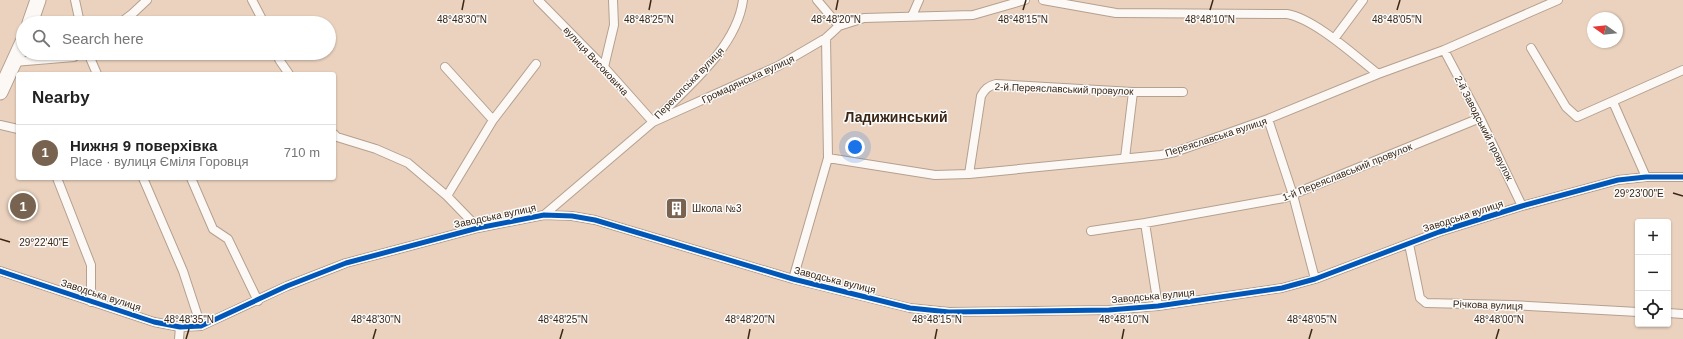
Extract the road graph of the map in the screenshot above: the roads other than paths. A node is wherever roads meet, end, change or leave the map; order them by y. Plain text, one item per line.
1 (38, 0) edge
2 (75, 0) edge
3 (147, 0) edge
4 (252, 0) edge
5 (538, 0) edge
6 (613, 0) edge
7 (743, 0) edge
8 (817, 0) edge
9 (919, 0) edge
10 (1025, 0) edge
11 (1043, 0) edge
12 (1363, 0) edge
13 (1558, 0) edge
14 (32, 16) edge
15 (78, 16) edge
16 (129, 16) edge
17 (260, 16) edge
18 (912, 16) junction
19 (839, 26) junction
20 (826, 38) junction
21 (1334, 39) junction
22 (1531, 48) dead end
23 (1444, 50) junction
24 (16, 58) edge
25 (38, 60) edge
26 (91, 60) edge
27 (280, 60) edge
28 (14, 62) junction
29 (536, 64) dead end
30 (446, 67) dead end
31 (604, 67) junction
32 (1683, 70) edge
33 (96, 72) edge
34 (288, 72) edge
35 (1378, 74) junction
36 (0, 92) edge
37 (1133, 92) junction
38 (1183, 92) dead end
39 (1612, 102) junction
40 (1480, 118) junction
41 (1268, 119) junction
42 (493, 120) junction
43 (653, 122) junction
44 (0, 125) edge
45 (16, 129) edge
46 (336, 135) edge
47 (828, 158) junction
48 (1125, 158) junction
49 (969, 174) junction
50 (1646, 177) junction
51 (1683, 177) edge
52 (58, 180) edge
53 (144, 180) edge
54 (192, 180) edge
55 (1293, 195) junction
56 (447, 196) junction
57 (1522, 206) junction
58 (544, 215) junction
59 (1145, 223) junction
60 (478, 228) junction
61 (1092, 230) dead end
62 (1408, 244) junction
63 (0, 271) edge
64 (1316, 278) junction
65 (793, 279) junction
66 (258, 301) junction
67 (91, 302) junction
68 (1158, 306) junction
69 (1635, 312) edge
70 (1671, 313) edge
71 (1683, 314) edge
72 (201, 326) junction
73 (180, 327) junction
74 (179, 339) edge

1 - 14 highway
2 - 15 street
3 - 16 street
4 - 17 street
5 - 31 street, вулиця Високовича
6 - 31 street
7 - 43 street, Перекопська вулиця
8 - 19 street
9 - 18 street
10 - 18 street, Громадянська вулиця
11 - 21 street
12 - 21 street
13 - 23 street, Переяславська вулиця
18 - 19 street, Громадянська вулиця
19 - 20 street, Громадянська вулиця
20 - 43 street, Громадянська вулиця
20 - 47 street
21 - 35 street
22 - 39 street
23 - 35 street, Переяславська вулиця
23 - 40 street, 2-й Заводський провулок
24 - 28 highway
25 - 28 street
26 - 33 street
27 - 34 street
28 - 36 highway
29 - 42 street
30 - 42 street
31 - 43 street, вулиця Високовича
32 - 39 street
35 - 41 street, Переяславська вулиця
37 - 38 street, 2-й Переяславський провулок
37 - 48 street
37 - 49 street, 2-й Переяславський провулок
39 - 50 street
40 - 55 street, 1-й Переяславський провулок
40 - 57 street, 2-й Заводський провулок
41 - 48 street, Переяславська вулиця
41 - 55 street
42 - 56 street
43 - 58 street, Громадянська вулиця
44 - 45 street
46 - 56 street
47 - 49 street, Переяславська вулиця
47 - 65 street
48 - 49 street, Переяславська вулиця
50 - 51 street, Заводська вулиця
50 - 57 street, Заводська вулиця
52 - 67 street
53 - 72 street
54 - 66 street
55 - 59 street, 1-й Переяславський провулок
55 - 64 street
56 - 60 street
57 - 62 street, Заводська вулиця
58 - 60 street, Заводська вулиця
58 - 65 street, Заводська вулиця
59 - 61 street, 1-й Переяславський провулок
59 - 68 street
60 - 66 street, Заводська вулиця
62 - 64 street, Заводська вулиця
62 - 69 street, Річкова вулиця
63 - 67 street, Заводська вулиця
64 - 68 street, Заводська вулиця
65 - 68 street, Заводська вулиця
66 - 72 street, Заводська вулиця
67 - 73 street, Заводська вулиця
70 - 71 street
72 - 73 street, Заводська вулиця
73 - 74 street

